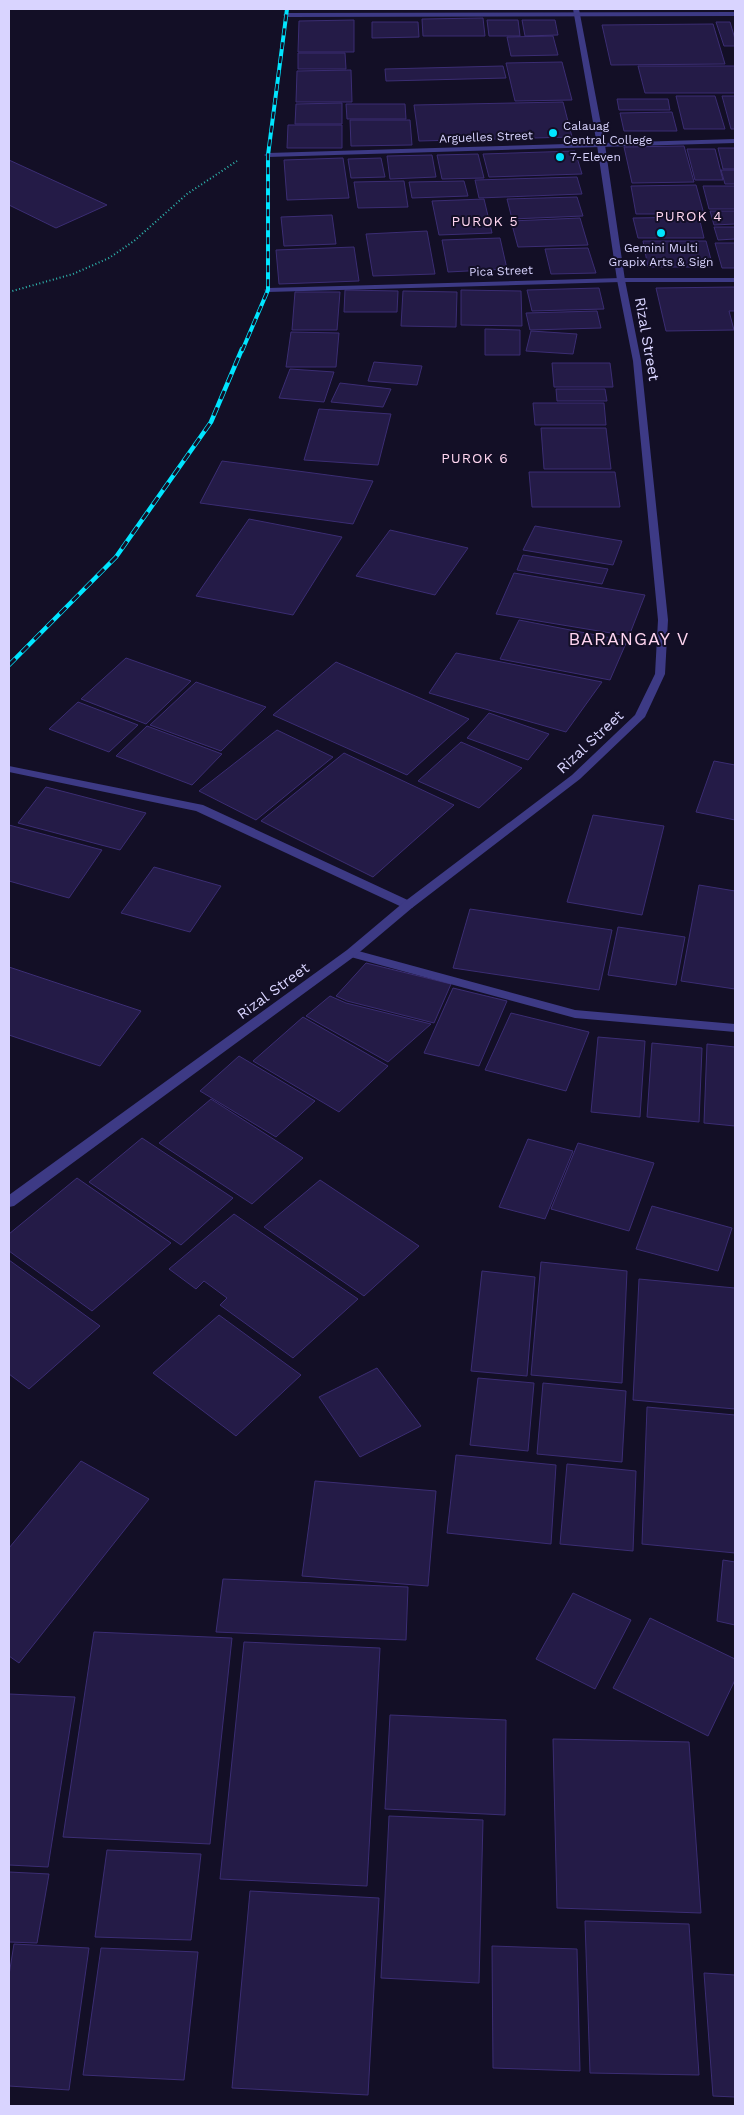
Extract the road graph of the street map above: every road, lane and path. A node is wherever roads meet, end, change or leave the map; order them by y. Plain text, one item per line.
1 (577, 12) edge
2 (735, 14) edge
3 (286, 15) dead end
4 (735, 141) edge
5 (601, 144) junction
6 (268, 154) joint
7 (621, 280) junction
8 (735, 280) edge
9 (268, 290) dead end
10 (9, 292) edge
11 (9, 769) edge
12 (408, 905) junction
13 (351, 953) junction
14 (735, 1028) edge
15 (9, 1202) edge

1 - 2 street
1 - 3 street
1 - 5 street, Rizal Street
4 - 5 street, Arguelles Street
5 - 6 street, Arguelles Street
5 - 7 street, Rizal Street
6 - 10 path
7 - 8 street, Pica Street
7 - 9 street, Pica Street
7 - 12 street, Rizal Street
11 - 12 street
12 - 13 street, Rizal Street
13 - 14 street
13 - 15 street, Rizal Street

